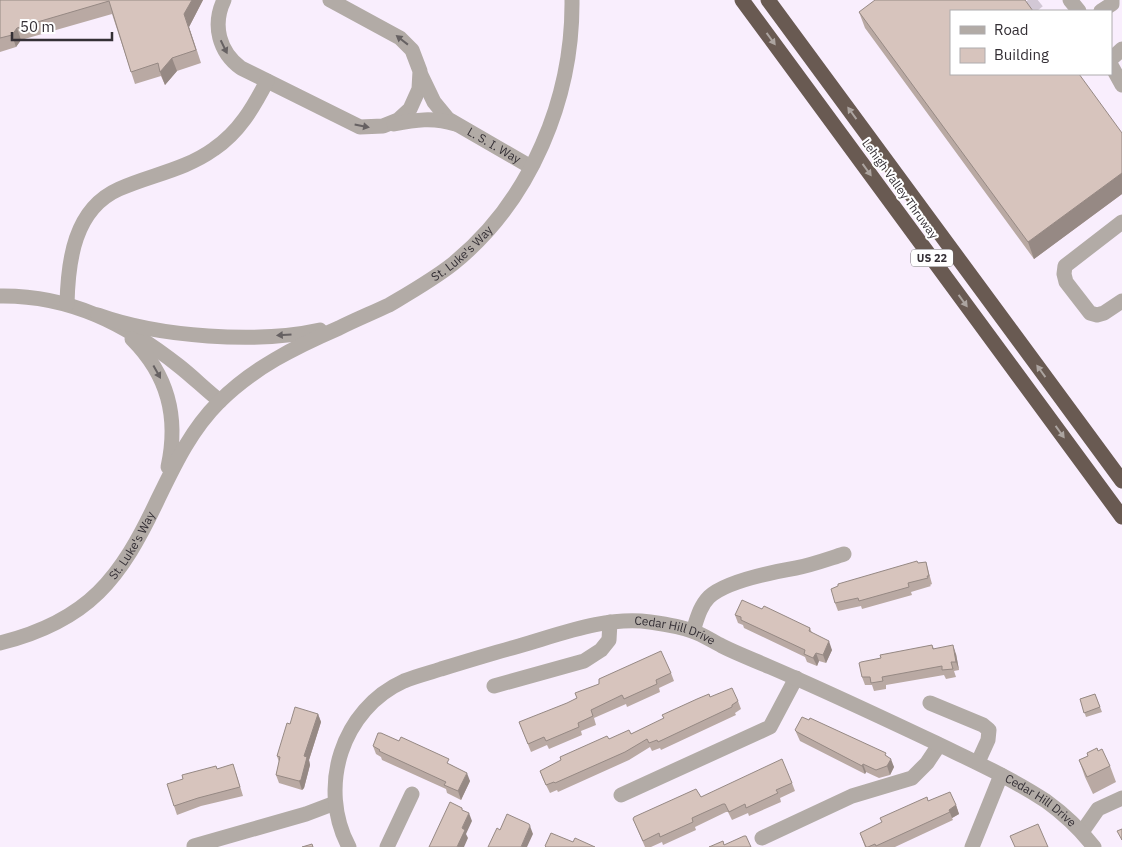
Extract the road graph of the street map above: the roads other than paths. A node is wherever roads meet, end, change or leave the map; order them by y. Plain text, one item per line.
1 (224, 0) edge
2 (330, 0) edge
3 (572, 0) edge
4 (742, 0) edge
5 (768, 0) edge
6 (1070, 0) edge
7 (1112, 0) edge
8 (1078, 10) edge
9 (1103, 10) edge
10 (1122, 49) edge
11 (1112, 58) edge
12 (1112, 67) edge
13 (420, 71) junction
14 (267, 81) junction
15 (1122, 85) edge
16 (456, 124) junction
17 (386, 125) junction
18 (532, 167) junction
19 (1122, 222) edge
20 (0, 296) edge
21 (1122, 301) edge
22 (66, 304) junction
23 (98, 315) junction
24 (365, 316) junction
25 (220, 401) junction
26 (1122, 481) edge
27 (161, 493) junction
28 (1122, 517) edge
29 (844, 554) dead end
30 (610, 622) junction
31 (693, 631) junction
32 (0, 643) edge
33 (796, 678) junction
34 (494, 686) dead end
35 (930, 703) dead end
36 (939, 745) junction
37 (978, 762) junction
38 (1001, 775) junction
39 (412, 794) dead end
40 (621, 795) dead end
41 (1122, 798) edge
42 (335, 803) junction
43 (1082, 832) junction
44 (762, 838) dead end
45 (194, 846) edge
46 (349, 847) edge
47 (387, 847) edge
48 (972, 847) edge
49 (1094, 847) edge

1 -> 14 street
13 -> 2 street
3 - 18 street, St. Luke's Way
4 -> 28 highway, Lehigh Valley Thruway / US 22
26 -> 5 highway, Lehigh Valley Thruway / US 22
6 - 8 street
7 - 9 street
10 - 11 street
12 - 15 street
13 - 16 street
13 - 17 street
14 -> 17 street
14 - 22 street
16 - 17 street
16 - 18 street, L. S. I. Way
18 - 24 street, St. Luke's Way
19 - 21 street
20 - 22 street
22 - 23 street
24 -> 23 street
23 - 25 street
23 -> 27 street
24 - 25 street, St. Luke's Way
25 - 27 street, St. Luke's Way
27 - 32 street, St. Luke's Way
29 - 31 street
30 - 31 street, Cedar Hill Drive
30 - 34 street
30 - 42 street, Cedar Hill Drive
31 - 33 street, Cedar Hill Drive
33 - 36 street, Cedar Hill Drive
33 - 40 street
35 - 37 street
36 - 37 street, Cedar Hill Drive
36 - 44 street
37 - 38 street, Cedar Hill Drive
38 - 43 street, Cedar Hill Drive
38 - 48 street
39 - 47 street
41 - 43 street
42 - 45 street
42 - 46 street, Cedar Hill Drive
43 - 49 street, Cedar Hill Drive

